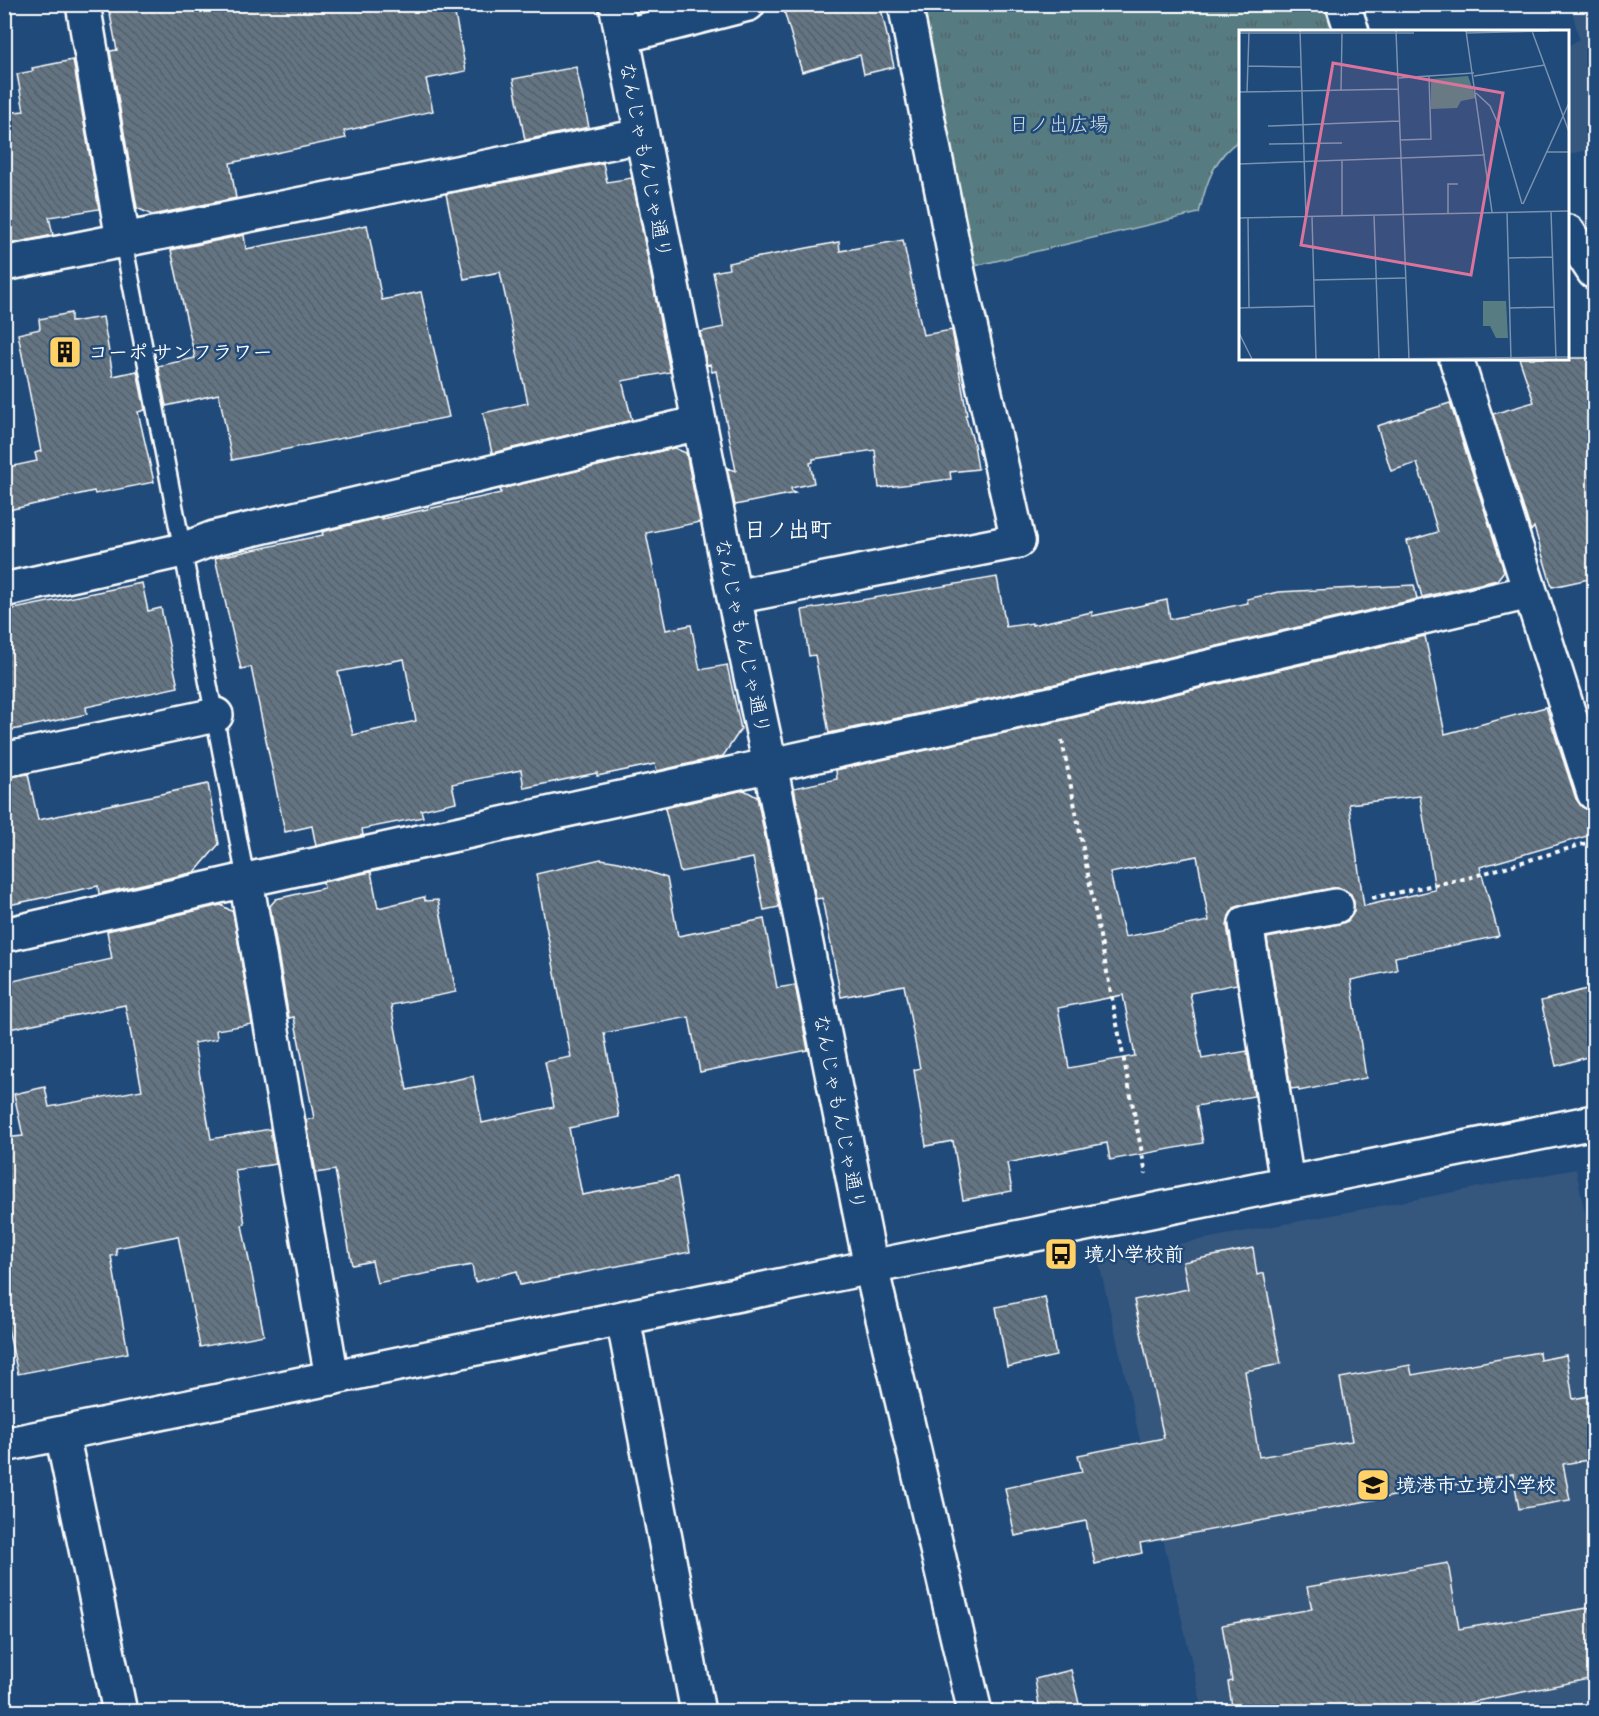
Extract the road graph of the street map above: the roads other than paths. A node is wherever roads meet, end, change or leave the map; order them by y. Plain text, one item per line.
1 (83, 4) edge
2 (616, 4) edge
3 (748, 4) edge
4 (905, 4) edge
5 (1343, 4) edge
6 (1351, 30) edge
7 (622, 36) junction
8 (641, 136) junction
9 (1569, 234) edge
10 (123, 240) junction
11 (4, 264) edge
12 (1594, 272) edge
13 (1457, 360) edge
14 (699, 423) junction
15 (183, 550) junction
16 (4, 590) edge
17 (1530, 592) junction
18 (734, 597) junction
19 (216, 715) junction
20 (4, 760) edge
21 (770, 765) junction
22 (1594, 793) edge
23 (246, 880) junction
24 (1336, 906) road end
25 (4, 935) edge
26 (1594, 1122) edge
27 (1287, 1183) junction
28 (871, 1267) junction
29 (623, 1318) junction
30 (332, 1378) junction
31 (62, 1434) junction
32 (4, 1445) edge
33 (120, 1712) edge
34 (698, 1712) edge
35 (975, 1712) edge

1 - 10 street
2 - 7 street, なんじゃもんじゃ通り
3 - 7 street
4 - 18 street
5 - 6 street
7 - 8 street, なんじゃもんじゃ通り
8 - 10 street
8 - 14 street, なんじゃもんじゃ通り
9 - 12 street
10 - 11 street
10 - 15 lane
13 - 17 street
14 - 15 street
14 - 18 street, なんじゃもんじゃ通り
15 - 16 street
15 - 19 lane
17 - 21 street
17 - 22 street
18 - 21 street, なんじゃもんじゃ通り
19 - 20 street
19 - 23 lane
21 - 23 street
21 - 28 street, なんじゃもんじゃ通り
23 - 25 street
23 - 30 street
24 - 27 street
26 - 27 street
27 - 28 street
28 - 29 street
28 - 35 street, なんじゃもんじゃ通り
29 - 30 street
29 - 34 street
30 - 31 street
31 - 32 street
31 - 33 street

